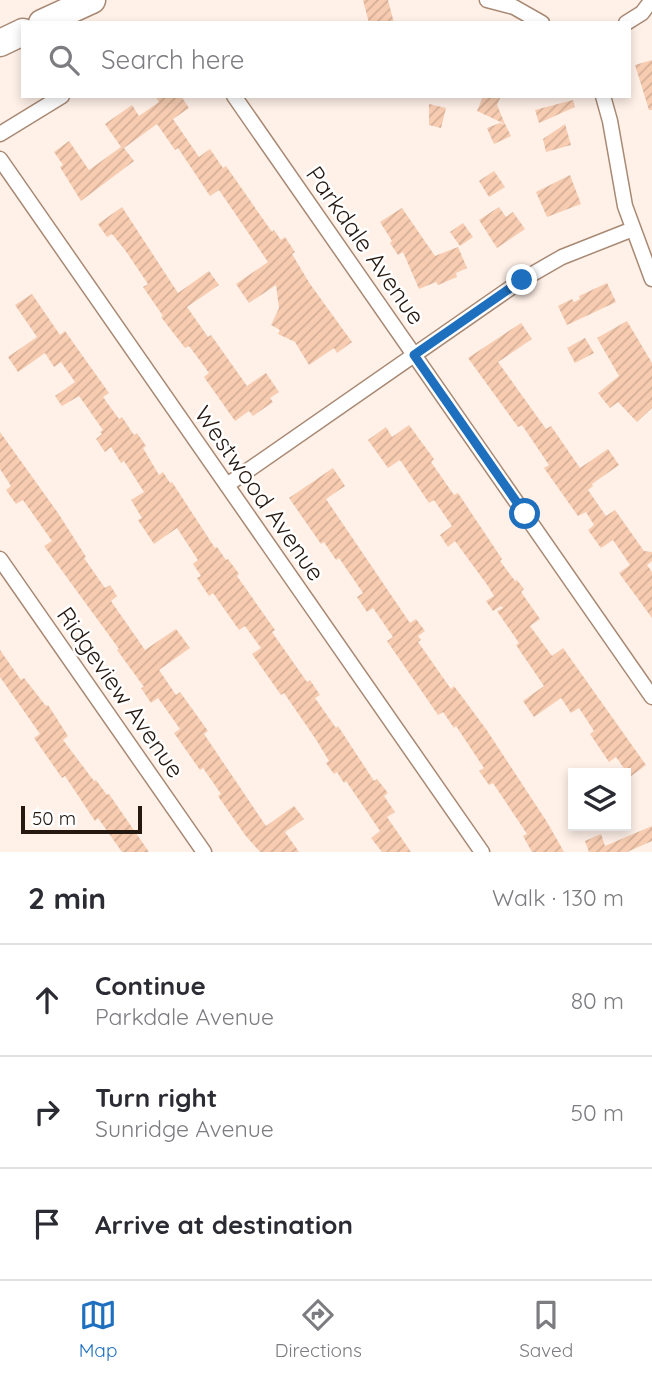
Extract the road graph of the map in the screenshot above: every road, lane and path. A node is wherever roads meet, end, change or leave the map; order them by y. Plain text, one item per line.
1 (92, 0) edge
2 (487, 0) edge
3 (648, 5) dead end
4 (47, 21) edge
5 (538, 21) edge
6 (629, 21) edge
7 (21, 33) edge
8 (0, 43) edge
9 (59, 98) edge
10 (235, 98) edge
11 (604, 98) edge
12 (0, 134) edge
13 (0, 159) edge
14 (633, 229) junction
15 (652, 279) edge
16 (414, 355) junction
17 (227, 485) junction
18 (0, 559) edge
19 (652, 697) edge
20 (204, 852) edge
21 (482, 852) edge

1 - 4 highway
2 - 5 street
3 - 6 street
7 - 8 highway
9 - 12 street
10 - 16 street, Parkdale Avenue
11 - 14 street
13 - 17 street, Westwood Avenue
14 - 15 street
14 - 16 street
16 - 17 street
16 - 19 street, Parkdale Avenue
17 - 21 street, Westwood Avenue
18 - 20 street, Ridgeview Avenue

